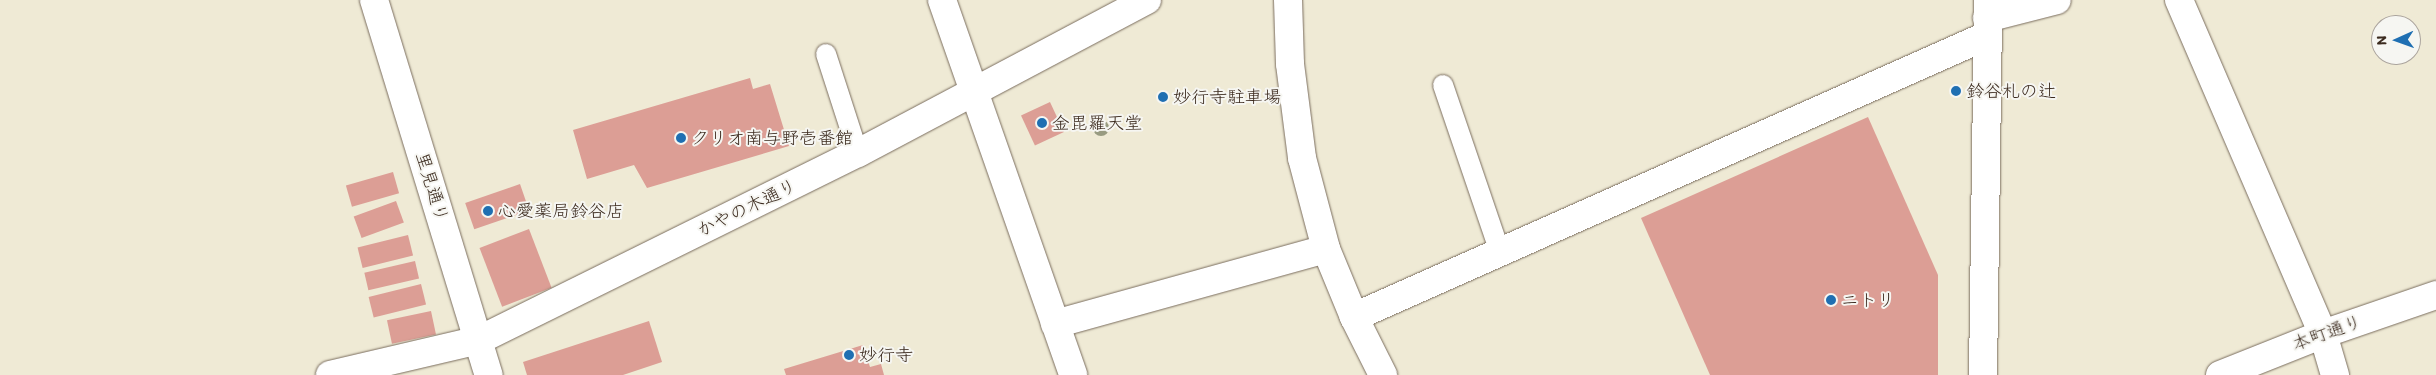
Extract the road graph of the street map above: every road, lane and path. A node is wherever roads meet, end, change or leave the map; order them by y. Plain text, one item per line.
1 (374, 0) edge
2 (942, 0) edge
3 (1147, 0) edge
4 (1288, 0) edge
5 (2057, 0) edge
6 (2179, 0) edge
7 (1987, 18) edge
8 (826, 54) dead end
9 (1443, 85) dead end
10 (972, 92) junction
11 (858, 153) junction
12 (1326, 249) junction
13 (1500, 252) junction
14 (2436, 295) edge
15 (1354, 317) junction
16 (1055, 324) junction
17 (2323, 334) junction
18 (479, 340) junction
19 (330, 375) edge
20 (490, 375) edge
21 (1073, 375) edge
22 (1383, 375) edge
23 (1983, 375) edge
24 (2220, 375) edge
25 (2335, 375) edge

1 - 18 main road, 里見通り
2 - 10 main road
3 - 10 main road, かやの木通り
4 - 12 main road
5 - 7 main road
6 - 17 main road
7 - 13 main road
7 - 23 main road
8 - 11 lane
9 - 13 lane
10 - 11 main road, かやの木通り
10 - 16 main road
11 - 18 main road, かやの木通り
12 - 15 main road
12 - 16 main road
13 - 15 main road
14 - 17 main road, 本町通り
15 - 22 main road
16 - 21 main road
17 - 24 main road, 本町通り
17 - 25 main road
18 - 19 main road, かやの木通り
18 - 20 main road, 里見通り

